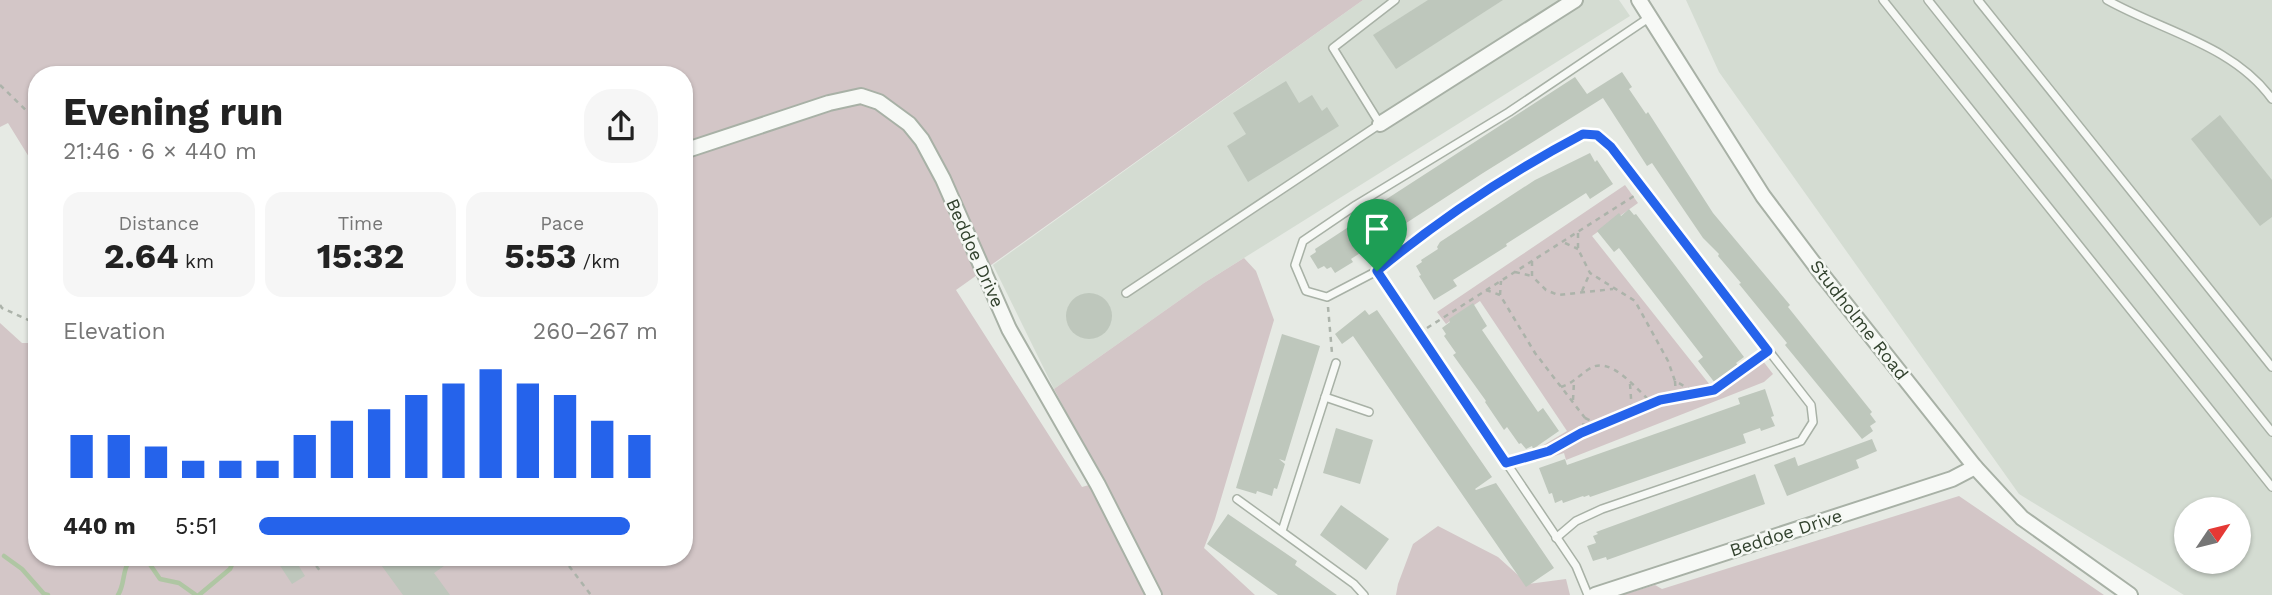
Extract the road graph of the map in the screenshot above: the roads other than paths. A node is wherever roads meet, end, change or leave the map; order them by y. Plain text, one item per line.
1 (1395, 0) edge
2 (1576, 0) edge
3 (1639, 0) edge
4 (1883, 0) edge
5 (1928, 0) edge
6 (1978, 0) edge
7 (2107, 0) edge
8 (1650, 17) junction
9 (2272, 99) edge
10 (1380, 124) junction
11 (693, 148) edge
12 (1377, 271) junction
13 (1126, 293) dead end
14 (1336, 363) road end
15 (2272, 367) edge
16 (1325, 397) junction
17 (1368, 412) dead end
18 (2272, 432) edge
19 (1975, 467) junction
20 (2272, 487) edge
21 (1237, 499) dead end
22 (1282, 531) junction
23 (1556, 538) junction
24 (1154, 595) edge
25 (1363, 595) edge
26 (1588, 595) edge
27 (1595, 595) edge
28 (2130, 595) edge

1 - 10 lane
2 - 10 street
3 - 8 street, Studholme Road
4 - 20 lane
5 - 18 lane
6 - 15 lane
7 - 9 lane
8 - 12 lane
8 - 19 street, Studholme Road
10 - 13 lane
11 - 24 street, Beddoe Drive
12 - 23 lane
12 - 23 lane
14 - 16 lane
16 - 17 lane
16 - 22 lane
19 - 27 street, Beddoe Drive
19 - 28 street, Studholme Road
21 - 22 lane
22 - 25 lane
23 - 26 lane

